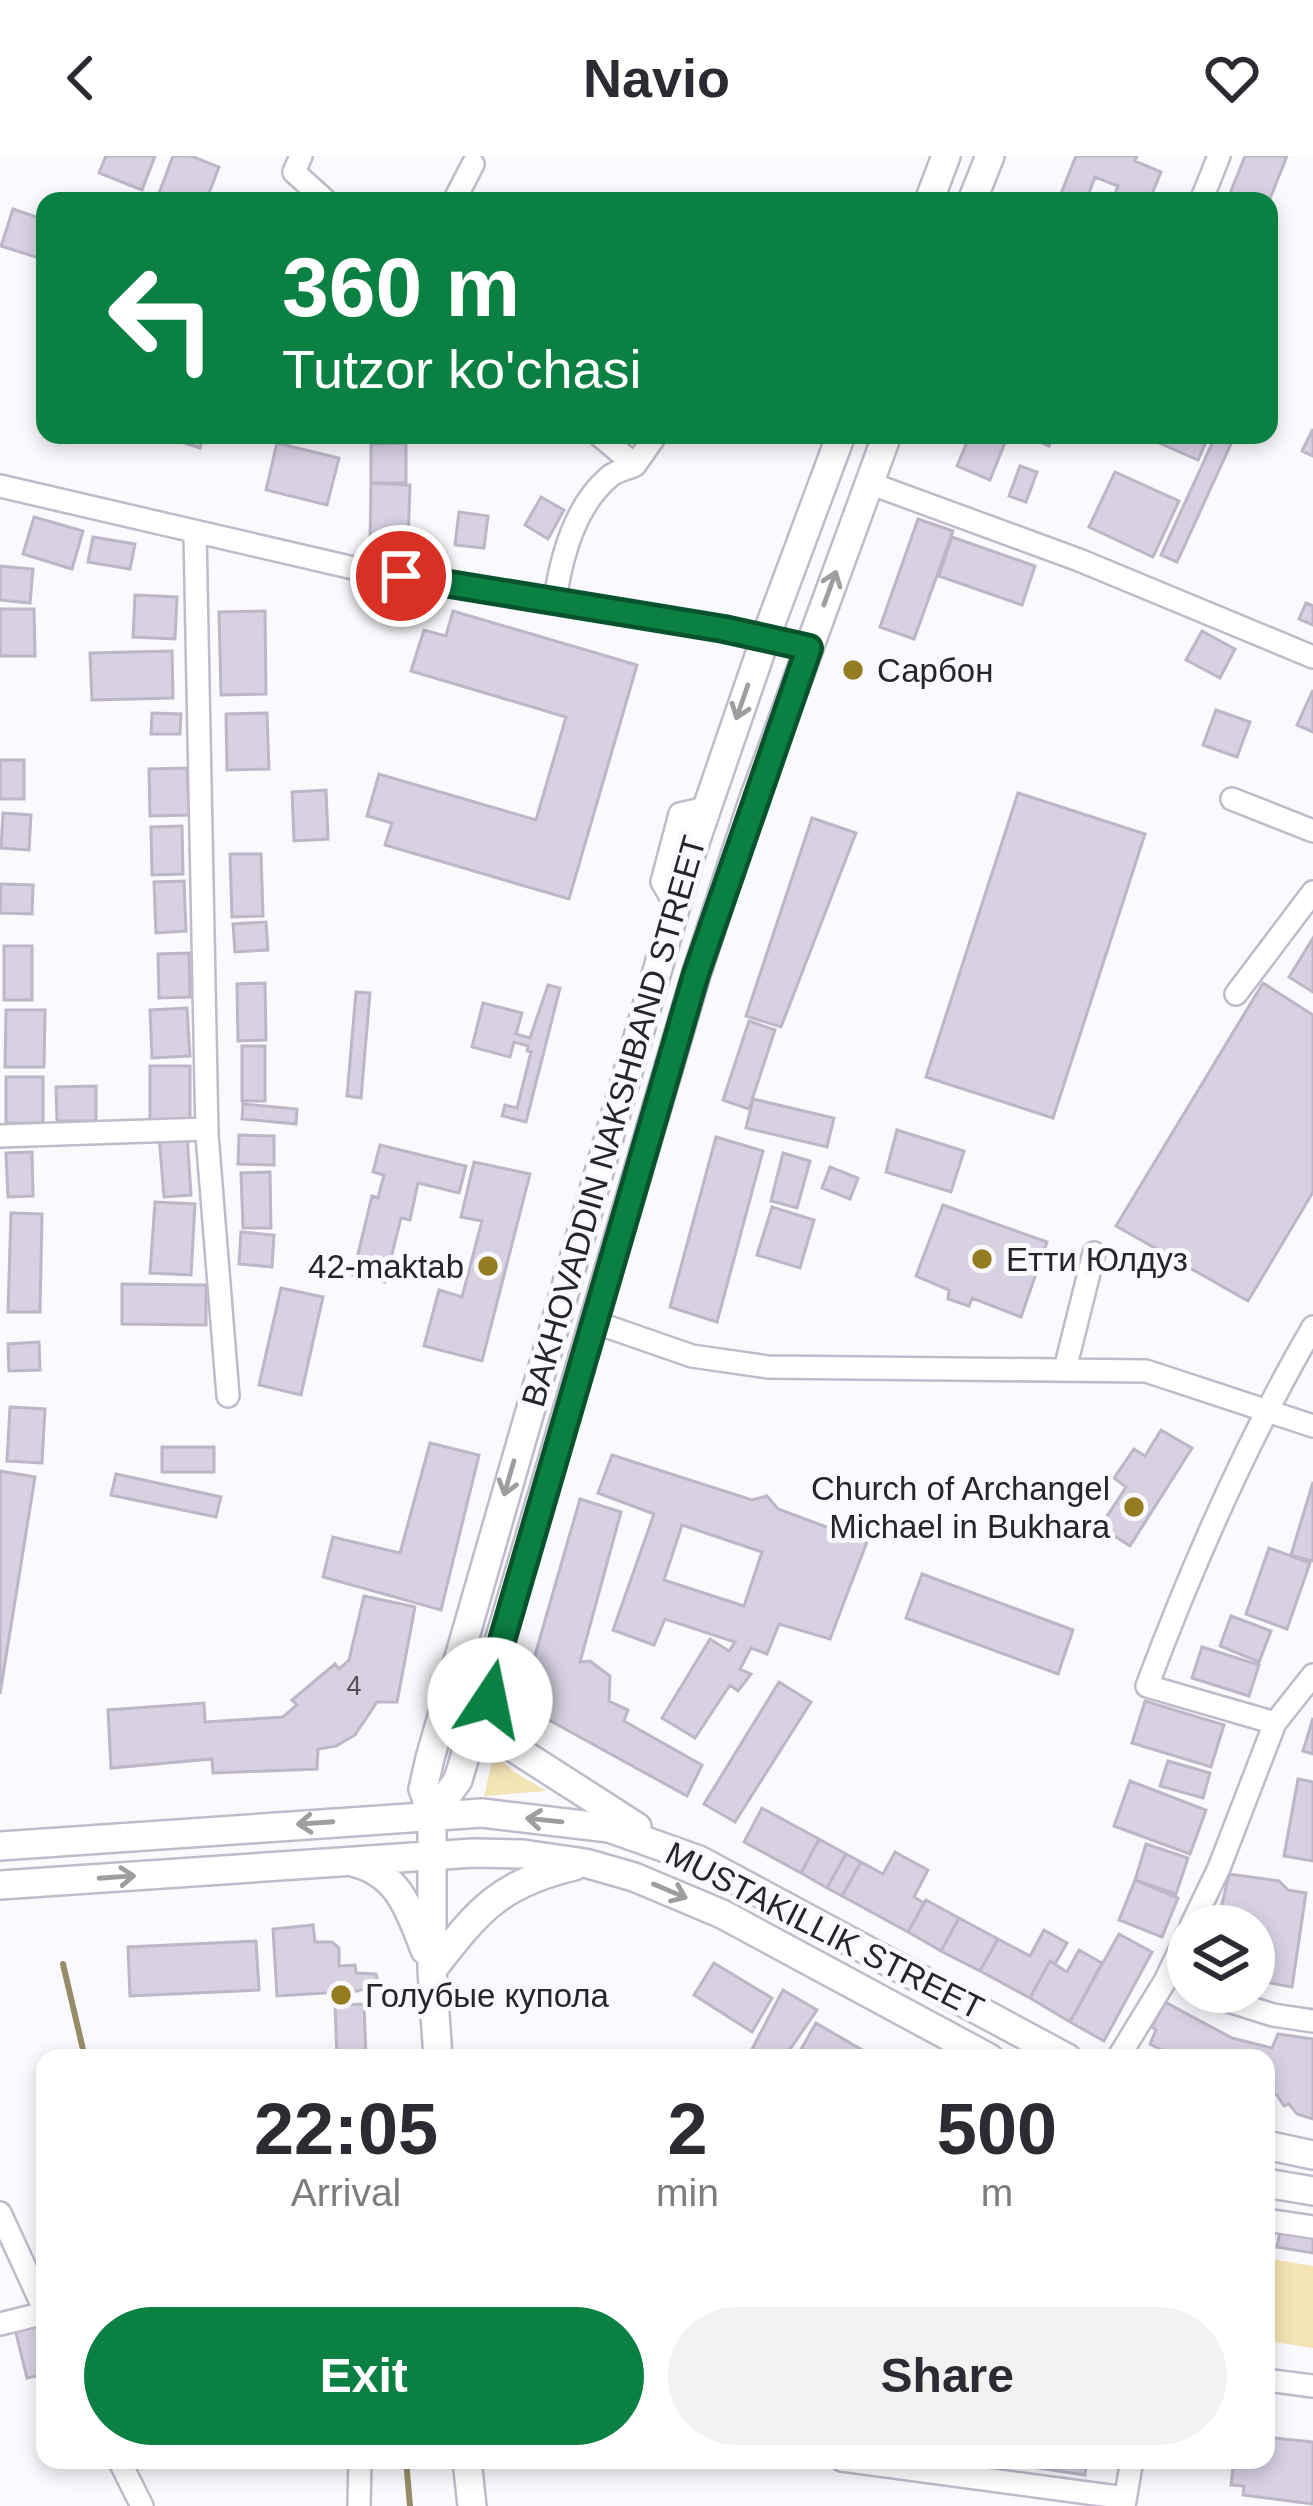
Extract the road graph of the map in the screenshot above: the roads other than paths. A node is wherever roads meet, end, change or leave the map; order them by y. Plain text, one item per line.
1 (301, 156) edge
2 (946, 156) edge
3 (990, 156) edge
4 (1219, 156) edge
5 (473, 164) dead end
6 (316, 192) edge
7 (459, 192) edge
8 (932, 192) edge
9 (976, 192) edge
10 (1205, 192) edge
11 (610, 444) edge
12 (650, 444) edge
13 (838, 444) edge
14 (883, 444) edge
15 (635, 465) junction
16 (869, 483) junction
17 (0, 486) edge
18 (195, 533) junction
19 (555, 600) junction
20 (765, 639) junction
21 (809, 648) junction
22 (1313, 657) edge
23 (1232, 799) dead end
24 (1313, 831) edge
25 (1313, 892) edge
26 (1236, 994) dead end
27 (207, 1129) junction
28 (0, 1136) edge
29 (1094, 1253) dead end
30 (594, 1322) junction
31 (1313, 1327) edge
32 (1064, 1370) junction
33 (227, 1396) dead end
34 (1264, 1410) junction
35 (1313, 1426) edge
36 (494, 1668) junction
37 (1313, 1675) edge
38 (1275, 1724) junction
39 (432, 1816) junction
40 (666, 1845) junction
41 (0, 1846) edge
42 (432, 1856) junction
43 (352, 1862) junction
44 (585, 1863) junction
45 (0, 1885) edge
46 (1202, 1905) edge
47 (432, 1970) junction
48 (1167, 1977) edge
49 (1165, 1981) joint
50 (1267, 2013) edge
51 (1313, 2020) edge
52 (437, 2049) edge
53 (971, 2049) edge
54 (1050, 2049) edge
55 (1123, 2049) edge
56 (1275, 2147) edge
57 (1313, 2156) edge
58 (1275, 2185) edge
59 (1313, 2191) edge
60 (0, 2213) edge
61 (1275, 2221) edge
62 (1313, 2227) edge
63 (36, 2268) edge
64 (36, 2314) edge
65 (0, 2324) edge
66 (1275, 2381) edge
67 (1313, 2386) edge
68 (124, 2469) edge
69 (360, 2469) edge
70 (467, 2469) edge
71 (903, 2469) edge
72 (1130, 2469) edge
73 (1125, 2502) edge
74 (142, 2506) edge
75 (359, 2506) edge
76 (472, 2506) edge

1 - 6 street
2 - 8 main road
3 - 9 main road
4 - 10 street
5 - 7 street
11 - 15 street
12 - 15 street
13 - 20 main road, BAKHOVADDIN NAKSHBAND STREET
14 - 16 main road, BAKHOVADDIN NAKSHBAND STREET
15 - 19 street
21 -> 16 main road, BAKHOVADDIN NAKSHBAND STREET
16 - 22 street
17 - 18 street
18 - 19 street
18 - 27 street
19 - 20 street
20 - 21 street
20 -> 39 main road, BAKHOVADDIN NAKSHBAND STREET
21 - 30 main road, BAKHOVADDIN NAKSHBAND STREET
23 - 24 street
25 - 26 street
27 - 28 street
27 - 33 street
29 - 32 street
30 - 32 street
30 - 36 main road, BAKHOVADDIN NAKSHBAND STREET
31 - 34 street
32 - 34 street
34 - 35 street
34 - 38 street
36 - 39 main road, BAKHOVADDIN NAKSHBAND STREET
36 - 40 main road
37 - 38 street
38 - 46 street
40 -> 39 main road, MUSTAKILLIK STREET
39 -> 41 main road, MUSTAKILLIK STREET
39 - 42 main road, BAKHOVADDIN NAKSHBAND STREET
40 - 54 main road, MUSTAKILLIK STREET
42 - 43 main road, MUSTAKILLIK STREET
42 - 44 main road, MUSTAKILLIK STREET
42 - 47 main road, BAKHOVADDIN NAKSHBAND STREET
45 -> 43 main road, MUSTAKILLIK STREET
43 - 47 main road
44 - 47 main road
44 -> 53 main road, MUSTAKILLIK STREET
47 - 52 main road, BAKHOVADDIN NAKSHBAND STREET
48 - 49 street
49 - 55 street
50 - 51 street
56 - 57 main road
58 - 59 main road
60 - 63 street
61 - 62 street
64 - 65 street
66 - 67 street
68 - 74 street
69 - 75 street
70 - 76 main road
71 - 73 street
72 - 73 street

